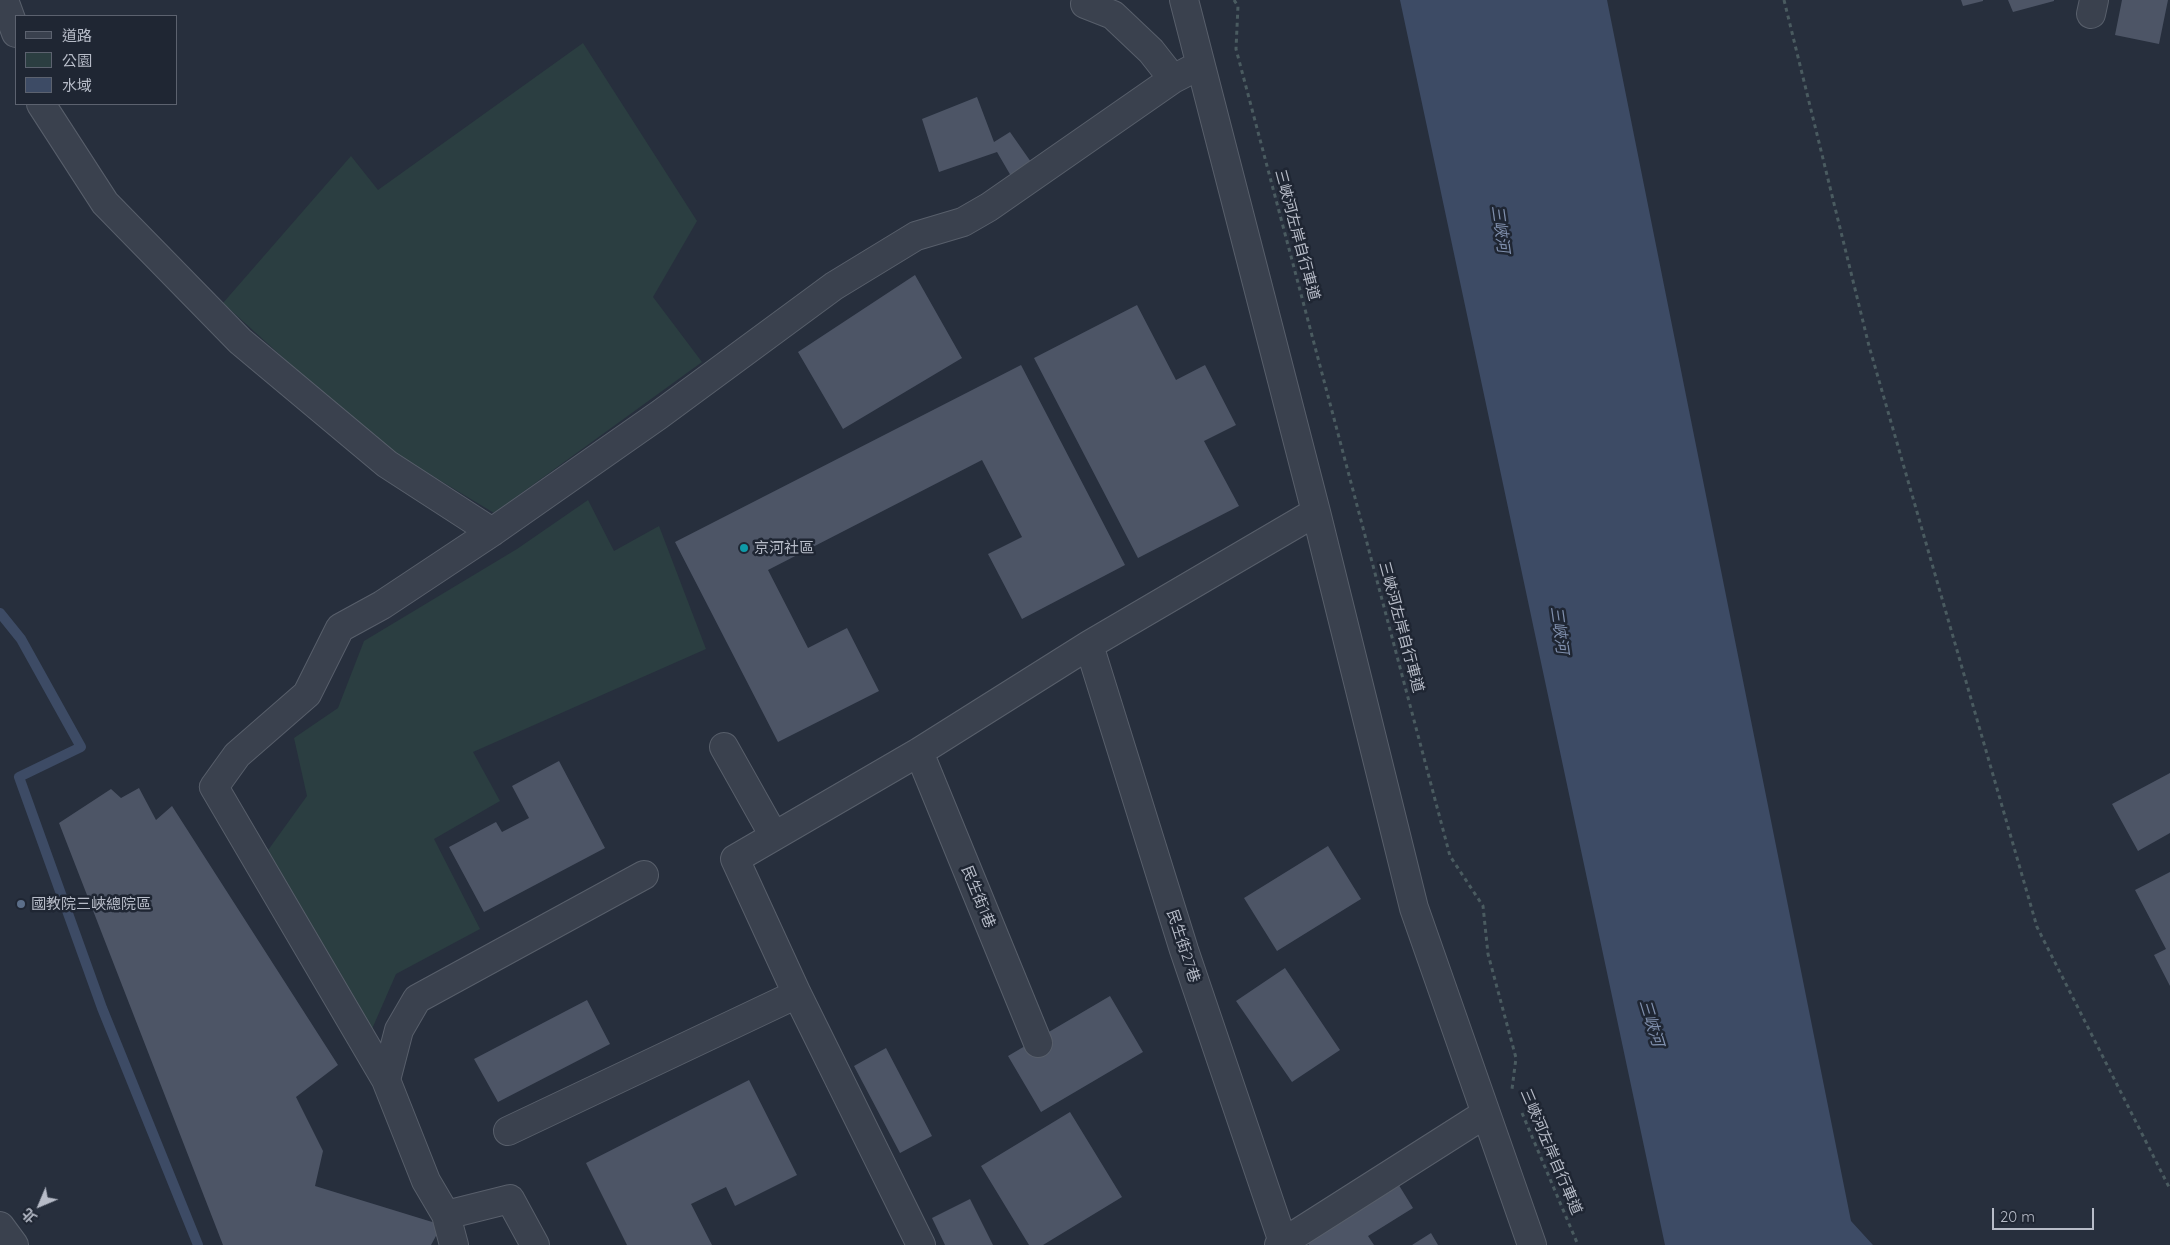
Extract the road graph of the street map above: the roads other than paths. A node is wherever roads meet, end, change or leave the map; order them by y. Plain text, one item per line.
1 (4, 0) edge
2 (1184, 0) edge
3 (1085, 4) dead end
4 (15, 31) edge
5 (1200, 65) junction
6 (1173, 79) junction
7 (42, 105) edge
8 (1316, 512) junction
9 (492, 532) junction
10 (1089, 645) junction
11 (724, 747) dead end
12 (918, 752) junction
13 (774, 836) junction
14 (644, 875) dead end
15 (797, 994) junction
16 (1038, 1042) dead end
17 (386, 1080) junction
18 (1485, 1114) junction
19 (508, 1131) dead end
20 (446, 1215) junction
21 (0, 1226) edge
22 (1282, 1244) edge
23 (14, 1245) edge
24 (454, 1245) edge
25 (535, 1245) edge
26 (921, 1245) edge
27 (1532, 1245) edge

1 - 4 street
2 - 5 street
3 - 6 street
5 - 6 street
5 - 8 street
6 - 9 street
7 - 9 street
8 - 10 street
8 - 18 street
9 - 17 street
10 - 12 street
10 - 22 street, 民生街27巷
11 - 13 street
12 - 13 street
12 - 16 street, 民生街1巷
13 - 15 street
14 - 17 street
15 - 19 street
15 - 26 street
17 - 20 street
18 - 22 street
18 - 27 street
20 - 24 street
20 - 25 street
21 - 23 street

